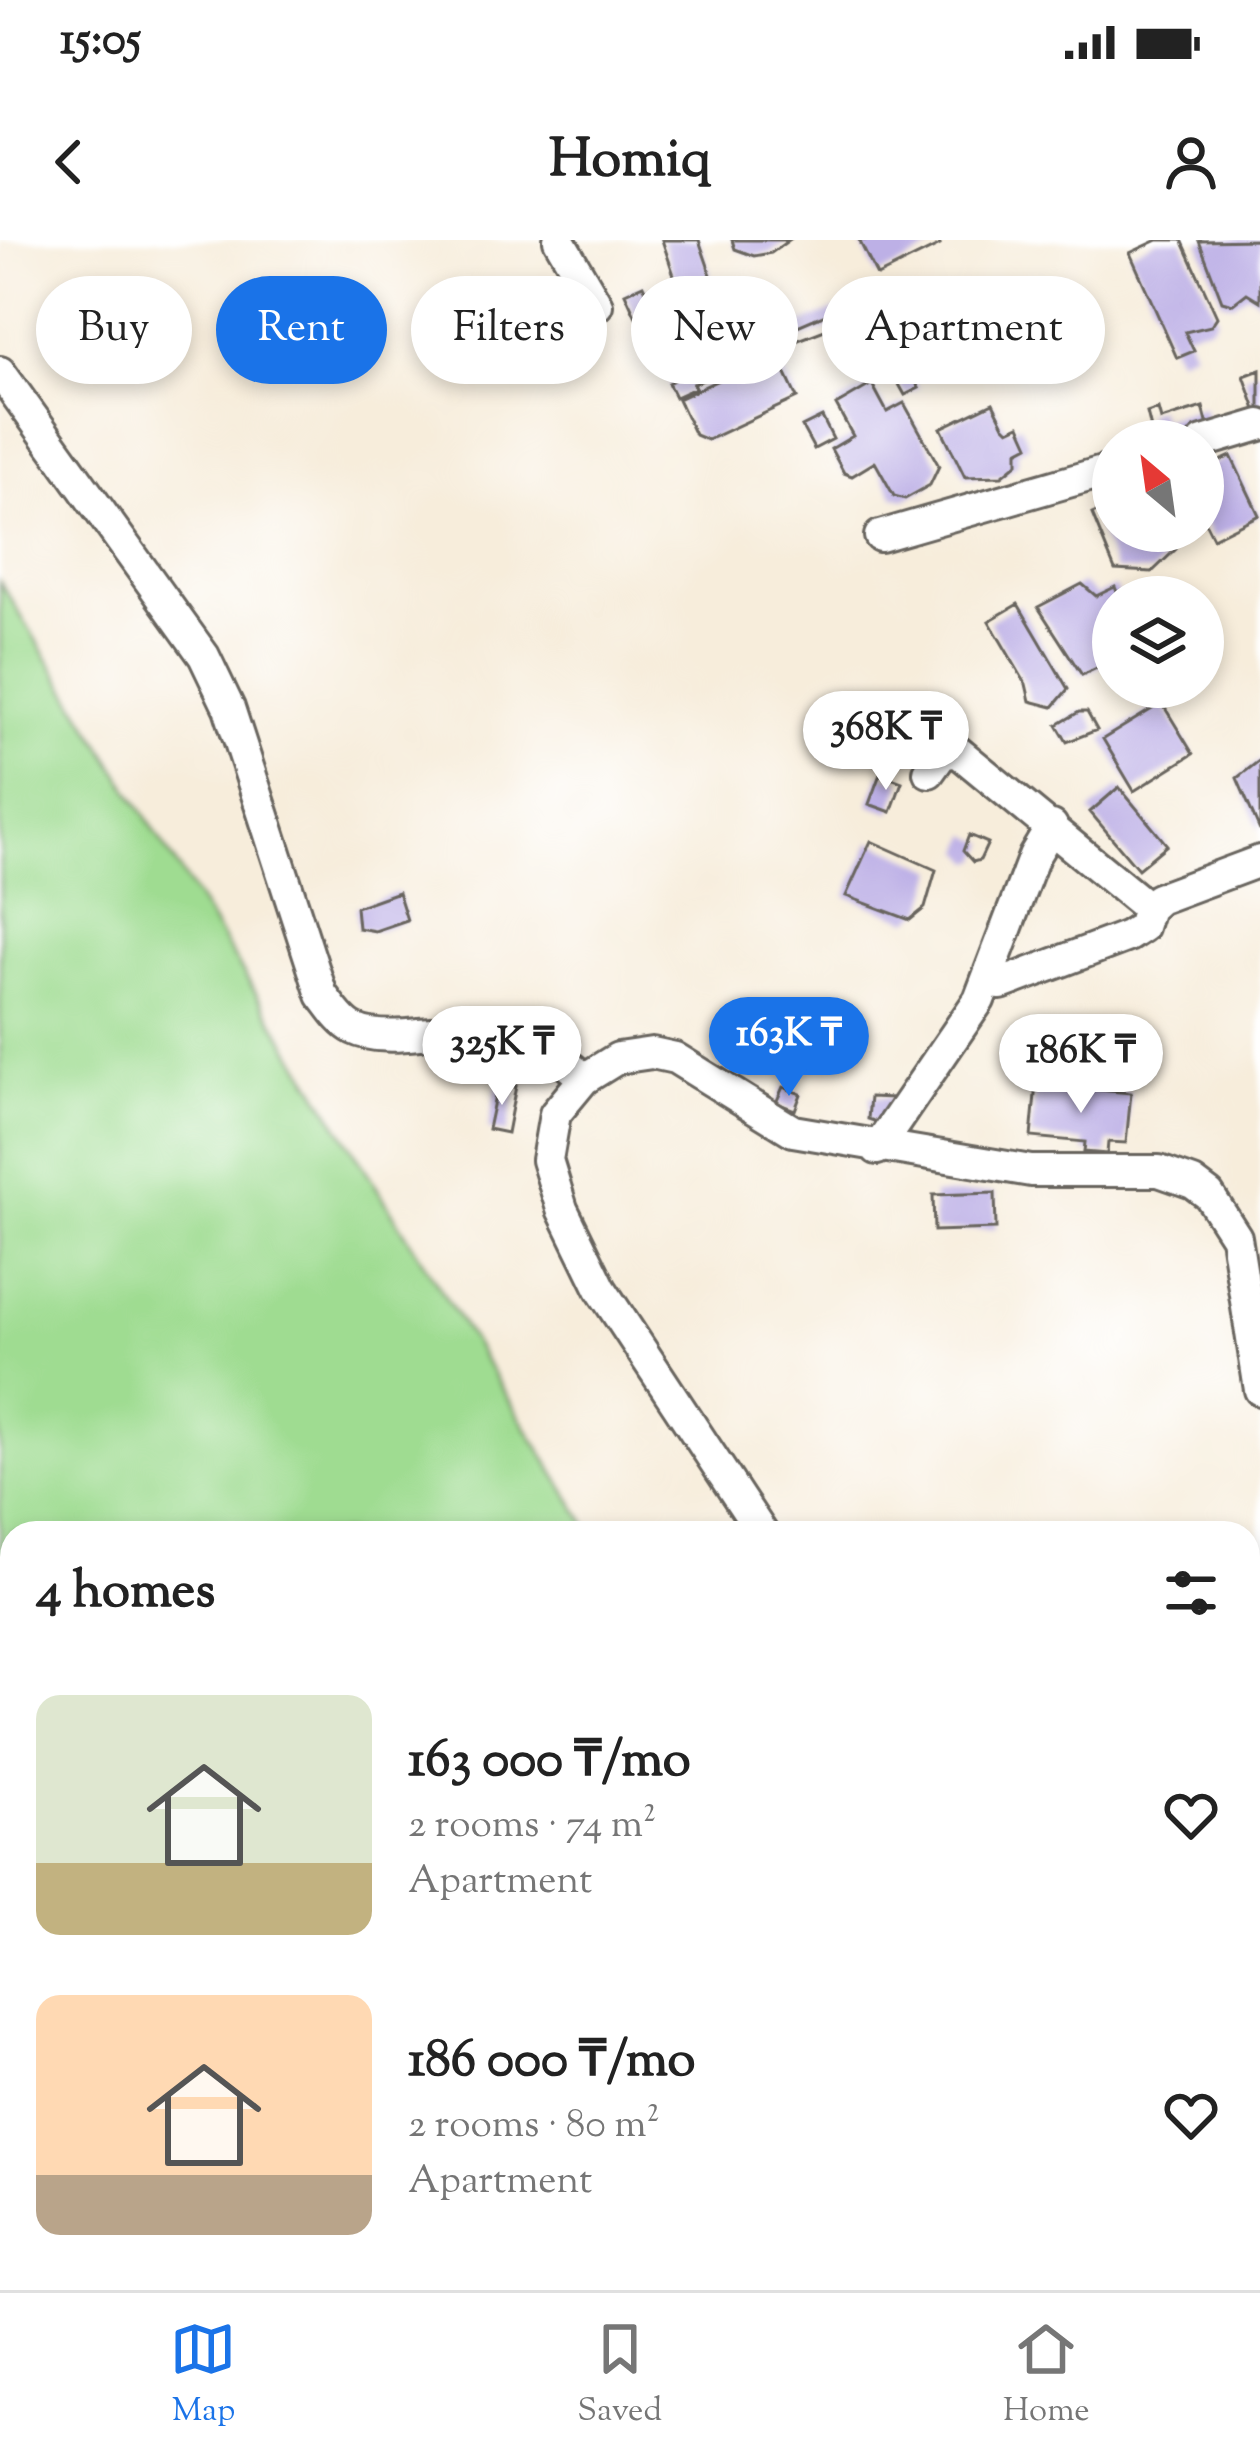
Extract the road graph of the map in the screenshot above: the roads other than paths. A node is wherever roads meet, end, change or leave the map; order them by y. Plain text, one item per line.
1 (559, 240) edge
2 (580, 276) edge
3 (0, 372) edge
4 (1260, 425) edge
5 (1224, 436) edge
6 (1092, 476) edge
7 (880, 536) dead end
8 (929, 772) dead end
9 (1052, 826) junction
10 (1260, 861) edge
11 (1148, 908) junction
12 (986, 983) junction
13 (584, 1079) junction
14 (877, 1149) junction
15 (1260, 1390) edge
16 (754, 1521) edge

1 - 2 street
3 - 13 street
4 - 5 street
6 - 7 street
8 - 9 street
9 - 11 street
9 - 12 street
10 - 11 street
11 - 12 street
12 - 14 street
13 - 14 street
13 - 16 street
14 - 15 street

